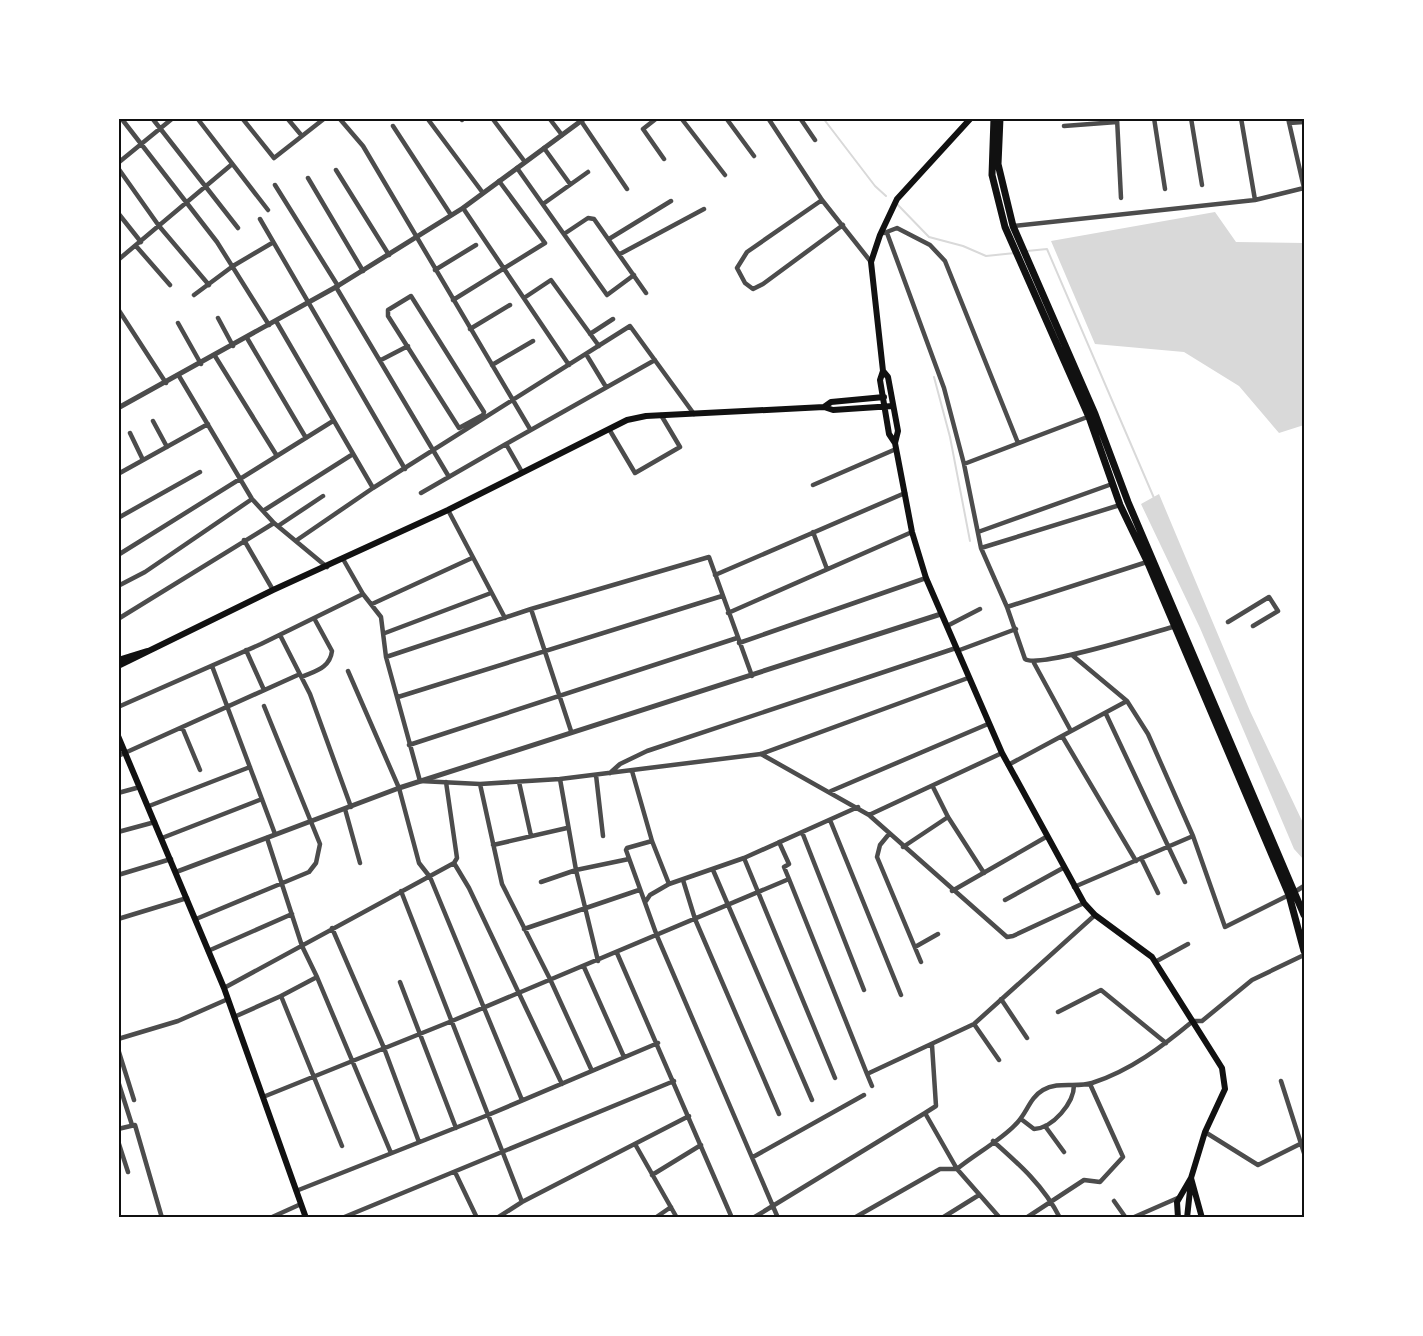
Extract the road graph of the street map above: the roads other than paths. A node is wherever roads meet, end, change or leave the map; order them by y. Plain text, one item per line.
1 (121, 118) edge
2 (152, 118) edge
3 (173, 118) edge
4 (197, 118) edge
5 (242, 118) edge
6 (287, 118) edge
7 (325, 118) edge
8 (339, 118) edge
9 (427, 118) edge
10 (492, 118) edge
11 (549, 118) edge
12 (657, 118) edge
13 (681, 118) edge
14 (726, 118) edge
15 (768, 118) edge
16 (800, 118) edge
17 (971, 118) edge
18 (994, 118) edge
19 (1000, 118) edge
20 (1154, 118) edge
21 (1191, 118) edge
22 (1241, 118) edge
23 (582, 120) edge
24 (1117, 120) edge
25 (1289, 121) edge
26 (1305, 122) edge
27 (393, 126) dead end
28 (1065, 126) dead end
29 (161, 129) junction
30 (562, 135) junction
31 (302, 136) junction
32 (815, 140) dead end
33 (142, 144) junction
34 (544, 148) junction
35 (754, 156) dead end
36 (1305, 156) edge
37 (1297, 158) junction
38 (664, 159) dead end
39 (525, 162) junction
40 (118, 163) edge
41 (231, 165) junction
42 (118, 168) edge
43 (517, 168) junction
44 (336, 170) dead end
45 (588, 172) dead end
46 (725, 175) dead end
47 (308, 178) dead end
48 (499, 181) junction
49 (570, 184) junction
50 (275, 185) dead end
51 (1202, 185) dead end
52 (205, 188) junction
53 (1304, 188) edge
54 (627, 189) dead end
55 (1165, 189) dead end
56 (483, 193) junction
57 (1121, 198) dead end
58 (822, 200) junction
59 (1255, 200) junction
60 (671, 201) dead end
61 (186, 203) junction
62 (543, 204) junction
63 (463, 208) junction
64 (704, 209) dead end
65 (268, 210) dead end
66 (118, 213) edge
67 (451, 215) junction
68 (260, 219) dead end
69 (843, 225) junction
70 (159, 226) junction
71 (1009, 227) junction
72 (238, 228) dead end
73 (884, 233) junction
74 (564, 234) junction
75 (415, 238) junction
76 (609, 239) junction
77 (141, 242) junction
78 (272, 243) junction
79 (476, 245) dead end
80 (136, 246) junction
81 (620, 254) junction
82 (389, 255) junction
83 (118, 260) edge
84 (872, 262) junction
85 (233, 266) junction
86 (503, 268) junction
87 (435, 270) junction
88 (363, 271) junction
89 (634, 275) junction
90 (170, 285) dead end
91 (209, 285) junction
92 (337, 287) junction
93 (646, 293) dead end
94 (194, 296) dead end
95 (524, 298) junction
96 (453, 300) junction
97 (307, 304) junction
98 (510, 304) dead end
99 (118, 309) edge
100 (218, 318) dead end
101 (613, 319) dead end
102 (276, 321) junction
103 (178, 323) dead end
104 (269, 325) junction
105 (470, 330) junction
106 (590, 334) junction
107 (247, 338) junction
108 (533, 341) dead end
109 (233, 346) junction
110 (408, 346) junction
111 (599, 346) junction
112 (586, 354) junction
113 (215, 356) junction
114 (381, 360) junction
115 (655, 360) junction
116 (201, 364) junction
117 (569, 365) junction
118 (492, 366) junction
119 (883, 371) junction
120 (179, 376) junction
121 (166, 383) junction
122 (606, 387) junction
123 (892, 396) junction
124 (883, 397) junction
125 (513, 401) junction
126 (884, 406) junction
127 (893, 406) junction
128 (824, 407) junction
129 (118, 408) edge
130 (694, 414) junction
131 (662, 415) junction
132 (1092, 415) junction
133 (153, 421) dead end
134 (333, 421) junction
135 (208, 424) junction
136 (530, 429) junction
137 (609, 429) junction
138 (130, 433) dead end
139 (306, 438) junction
140 (1018, 443) junction
141 (506, 444) junction
142 (896, 446) junction
143 (167, 447) junction
144 (434, 451) junction
145 (353, 454) junction
146 (277, 456) junction
147 (143, 460) junction
148 (964, 464) junction
149 (405, 469) junction
150 (200, 472) dead end
151 (522, 472) junction
152 (118, 474) edge
153 (449, 477) junction
154 (241, 479) junction
155 (1112, 484) junction
156 (813, 485) dead end
157 (373, 488) junction
158 (420, 493) dead end
159 (905, 493) junction
160 (323, 496) dead end
161 (252, 499) junction
162 (1128, 502) junction
163 (1120, 505) junction
164 (448, 510) junction
165 (263, 511) junction
166 (118, 518) edge
167 (276, 525) junction
168 (813, 532) junction
169 (912, 532) junction
170 (978, 532) junction
171 (244, 540) junction
172 (297, 540) junction
173 (981, 548) junction
174 (118, 555) edge
175 (472, 558) junction
176 (344, 559) junction
177 (1151, 560) junction
178 (327, 567) junction
179 (827, 569) junction
180 (715, 575) junction
181 (926, 578) junction
182 (118, 586) edge
183 (273, 590) junction
184 (491, 593) junction
185 (363, 594) junction
186 (722, 596) junction
187 (372, 604) junction
188 (1007, 606) junction
189 (531, 609) junction
190 (980, 609) dead end
191 (728, 613) junction
192 (941, 614) junction
193 (314, 618) junction
194 (505, 618) junction
195 (118, 619) edge
196 (1228, 622) dead end
197 (947, 626) junction
198 (1179, 626) junction
199 (1253, 626) dead end
200 (1016, 629) junction
201 (385, 633) junction
202 (280, 634) junction
203 (738, 641) junction
204 (246, 650) junction
205 (956, 650) junction
206 (147, 651) junction
207 (545, 651) junction
208 (1072, 655) junction
209 (386, 657) junction
210 (118, 660) edge
211 (1034, 663) junction
212 (118, 666) edge
213 (212, 666) junction
214 (348, 671) dead end
215 (301, 676) junction
216 (752, 676) junction
217 (968, 678) junction
218 (264, 690) junction
219 (559, 696) junction
220 (398, 697) junction
221 (1127, 701) junction
222 (227, 706) junction
223 (264, 706) dead end
224 (118, 707) edge
225 (1106, 714) junction
226 (988, 724) junction
227 (182, 727) junction
228 (571, 731) junction
229 (1071, 731) junction
230 (118, 736) edge
231 (1062, 736) junction
232 (409, 745) junction
233 (1002, 753) junction
234 (126, 754) junction
235 (761, 754) junction
236 (118, 756) edge
237 (1008, 765) junction
238 (250, 767) junction
239 (200, 770) dead end
240 (632, 771) junction
241 (609, 774) junction
242 (596, 775) junction
243 (560, 779) junction
244 (420, 781) junction
245 (446, 782) junction
246 (519, 782) junction
247 (480, 784) junction
248 (140, 787) junction
249 (933, 787) junction
250 (399, 788) junction
251 (831, 792) junction
252 (118, 793) edge
253 (262, 799) junction
254 (149, 806) junction
255 (858, 807) junction
256 (348, 808) junction
257 (869, 815) junction
258 (948, 817) junction
259 (830, 820) junction
260 (312, 821) junction
261 (155, 822) junction
262 (567, 828) junction
263 (118, 832) edge
264 (802, 832) junction
265 (275, 834) junction
266 (889, 834) junction
267 (531, 836) junction
268 (603, 836) dead end
269 (1193, 836) junction
270 (1046, 837) junction
271 (162, 838) junction
272 (267, 838) junction
273 (652, 841) junction
274 (779, 842) junction
275 (493, 845) junction
276 (1168, 846) junction
277 (903, 847) junction
278 (744, 858) junction
279 (171, 859) junction
280 (629, 859) junction
281 (1138, 859) junction
282 (360, 863) dead end
283 (453, 863) junction
284 (1063, 868) junction
285 (576, 870) junction
286 (714, 870) junction
287 (176, 872) junction
288 (984, 873) junction
289 (118, 875) edge
290 (430, 877) junction
291 (789, 879) junction
292 (683, 880) junction
293 (282, 881) junction
294 (541, 882) dead end
295 (1185, 882) dead end
296 (669, 884) junction
297 (1305, 886) edge
298 (1073, 887) junction
299 (639, 890) junction
300 (401, 891) junction
301 (952, 891) junction
302 (758, 893) junction
303 (1158, 893) dead end
304 (1292, 893) junction
305 (187, 898) junction
306 (1005, 900) dead end
307 (646, 901) junction
308 (1084, 903) junction
309 (585, 906) junction
310 (728, 906) junction
311 (292, 914) junction
312 (1095, 915) junction
313 (1305, 915) edge
314 (118, 919) edge
315 (196, 919) junction
316 (695, 919) junction
317 (332, 928) junction
318 (524, 929) junction
319 (938, 934) dead end
320 (657, 936) junction
321 (1188, 944) dead end
322 (302, 945) junction
323 (915, 947) junction
324 (208, 951) junction
325 (617, 953) junction
326 (1305, 953) edge
327 (598, 961) junction
328 (921, 962) dead end
329 (1155, 962) junction
330 (584, 967) junction
331 (317, 977) junction
332 (550, 979) junction
333 (400, 982) dead end
334 (224, 988) junction
335 (864, 990) dead end
336 (517, 994) junction
337 (901, 995) dead end
338 (281, 996) junction
339 (228, 999) junction
340 (1001, 999) junction
341 (485, 1007) junction
342 (1058, 1012) dead end
343 (234, 1017) junction
344 (452, 1021) junction
345 (1193, 1021) junction
346 (974, 1024) junction
347 (420, 1033) junction
348 (1028, 1038) dead end
349 (118, 1039) edge
350 (658, 1043) junction
351 (1166, 1043) junction
352 (932, 1045) junction
353 (384, 1048) junction
354 (118, 1049) edge
355 (624, 1057) junction
356 (999, 1060) dead end
357 (352, 1061) junction
358 (592, 1071) junction
359 (867, 1074) junction
360 (315, 1076) junction
361 (835, 1078) dead end
362 (118, 1081) edge
363 (674, 1081) junction
364 (1281, 1082) dead end
365 (562, 1084) junction
366 (1090, 1084) junction
367 (1074, 1085) junction
368 (872, 1086) dead end
369 (864, 1095) dead end
370 (263, 1097) junction
371 (134, 1100) dead end
372 (522, 1100) junction
373 (812, 1100) dead end
374 (925, 1113) junction
375 (778, 1114) dead end
376 (488, 1115) junction
377 (689, 1116) junction
378 (1021, 1119) junction
379 (132, 1125) junction
380 (1045, 1126) junction
381 (456, 1128) junction
382 (118, 1129) edge
383 (1205, 1132) junction
384 (118, 1141) edge
385 (993, 1141) junction
386 (419, 1142) junction
387 (634, 1144) junction
388 (1300, 1144) junction
389 (701, 1145) junction
390 (342, 1146) dead end
391 (1064, 1152) dead end
392 (391, 1153) junction
393 (502, 1153) junction
394 (1305, 1153) edge
395 (753, 1157) junction
396 (957, 1168) junction
397 (128, 1172) dead end
398 (455, 1172) junction
399 (652, 1175) junction
400 (1191, 1178) junction
401 (296, 1191) junction
402 (979, 1195) junction
403 (1179, 1197) junction
404 (1052, 1201) junction
405 (1113, 1201) dead end
406 (522, 1202) junction
407 (301, 1204) junction
408 (773, 1206) junction
409 (671, 1207) junction
410 (162, 1218) edge
411 (270, 1218) edge
412 (306, 1218) edge
413 (342, 1218) edge
414 (477, 1218) edge
415 (497, 1218) edge
416 (655, 1218) edge
417 (677, 1218) edge
418 (732, 1218) edge
419 (753, 1218) edge
420 (778, 1218) edge
421 (854, 1218) edge
422 (942, 1218) edge
423 (1000, 1218) edge
424 (1026, 1218) edge
425 (1060, 1218) edge
426 (1126, 1218) edge
427 (1132, 1218) edge
428 (1178, 1218) edge
429 (1189, 1218) edge
430 (1202, 1218) edge

1 - 33 street
2 - 29 street
3 - 29 street
4 - 41 street
5 - 31 street
6 - 31 street
7 - 31 street
8 - 75 street
9 - 56 street
10 - 39 street
11 - 30 street
12 - 38 street
13 - 46 street
14 - 35 street
15 - 58 street
16 - 32 street
17 - 73 main road
18 - 71 main road
19 - 71 main road
20 - 55 street
21 - 51 street
22 - 59 street
23 - 30 street
23 - 54 street
24 - 28 street
24 - 57 street
25 - 26 street
25 - 37 street
27 - 67 street
29 - 33 street
29 - 52 street
30 - 34 street
33 - 40 street
33 - 61 street
34 - 39 street
34 - 49 street
36 - 37 street
37 - 53 street
39 - 43 street
41 - 52 street
41 - 65 street
42 - 70 street
43 - 48 street
43 - 62 street
44 - 82 street
45 - 49 street
47 - 88 street
48 - 56 street
48 - 86 street
49 - 62 street
50 - 92 street
52 - 61 street
52 - 72 street
53 - 59 street
56 - 63 street
58 - 69 street
58 - 69 street
59 - 71 street
60 - 76 street
61 - 70 street
61 - 85 street
62 - 74 street
63 - 67 street
63 - 86 street
64 - 81 street
66 - 77 street
67 - 75 street
68 - 78 street
69 - 84 street
70 - 77 street
70 - 91 street
71 - 132 main road
73 - 84 main road
73 - 140 street
73 - 148 street
74 - 76 street
74 - 89 street
75 - 82 street
75 - 87 street
76 - 81 street
77 - 80 street
78 - 85 street
78 - 97 street
79 - 87 street
80 - 83 street
80 - 90 street
81 - 89 street
82 - 88 street
84 - 119 main road
85 - 91 street
85 - 104 street
86 - 95 street
86 - 96 street
87 - 96 street
88 - 92 street
89 - 93 street
91 - 94 street
92 - 97 street
92 - 114 street
95 - 106 street
95 - 117 street
96 - 105 street
97 - 102 street
97 - 149 street
98 - 105 street
99 - 121 street
100 - 109 street
101 - 106 street
102 - 104 street
102 - 134 street
103 - 116 street
104 - 107 street
105 - 118 street
106 - 111 street
107 - 109 street
107 - 139 street
108 - 118 street
109 - 113 street
110 - 110 street
110 - 114 street
111 - 112 street
111 - 115 street
112 - 117 street
112 - 122 street
113 - 116 street
113 - 146 street
114 - 144 street
115 - 122 street
115 - 130 street
116 - 120 street
117 - 125 street
118 - 125 street
119 - 123 main road
119 - 124 main road
120 - 121 street
120 - 135 street
121 - 129 street
122 - 136 street
123 - 124 main road
123 - 127 main road
124 - 126 main road
124 - 128 main road
125 - 136 street
125 - 144 street
126 - 127 main road
126 - 128 main road
126 - 142 main road
127 - 142 main road
128 - 130 main road
130 - 131 main road
131 - 137 main road
131 - 137 street
132 - 140 street
132 - 155 main road
132 - 162 main road
133 - 143 street
134 - 139 street
134 - 145 street
135 - 143 street
135 - 154 street
136 - 141 street
137 - 151 main road
138 - 147 street
139 - 146 street
140 - 148 street
141 - 151 street
141 - 153 street
142 - 156 street
142 - 159 main road
143 - 147 street
144 - 149 street
144 - 153 street
145 - 157 street
145 - 165 street
146 - 154 street
147 - 152 street
148 - 170 street
149 - 157 street
150 - 166 street
151 - 164 main road
153 - 158 street
154 - 161 street
154 - 174 street
155 - 163 main road
155 - 170 street
157 - 172 street
159 - 168 street
159 - 169 main road
160 - 167 street
161 - 165 street
161 - 182 street
162 - 163 street
162 - 177 main road
163 - 173 street
163 - 177 main road
164 - 175 street
164 - 176 main road
165 - 167 street
167 - 171 street
167 - 172 street
168 - 179 street
168 - 180 street
169 - 179 street
169 - 181 main road
170 - 173 street
171 - 183 street
171 - 195 street
172 - 178 street
173 - 188 street
175 - 184 street
175 - 187 street
176 - 178 main road
176 - 185 street
177 - 188 street
177 - 198 main road
178 - 183 main road
179 - 191 street
180 - 186 street
180 - 189 street
181 - 192 main road
181 - 203 street
183 - 206 main road
184 - 194 street
184 - 201 street
185 - 187 street
185 - 193 street
186 - 191 street
186 - 207 street
187 - 201 street
188 - 200 street
189 - 194 street
189 - 207 street
190 - 197 street
191 - 203 street
192 - 197 main road
192 - 216 street
193 - 202 street
193 - 215 street
194 - 209 street
196 - 199 street
197 - 205 main road
198 - 208 street
198 - 304 main road
200 - 205 street
200 - 211 street
201 - 209 street
202 - 204 street
202 - 215 street
203 - 216 street
203 - 219 street
204 - 213 street
204 - 218 street
205 - 217 main road
205 - 241 street
206 - 210 main road
206 - 212 main road
207 - 219 street
207 - 220 street
208 - 211 street
208 - 221 street
209 - 220 street
211 - 229 street
213 - 222 street
213 - 224 street
214 - 250 street
215 - 218 street
215 - 256 street
216 - 228 street
217 - 226 main road
217 - 235 street
218 - 222 street
219 - 228 street
219 - 232 street
220 - 232 street
221 - 225 street
221 - 269 street
222 - 227 street
222 - 238 street
223 - 260 street
225 - 229 street
225 - 276 street
226 - 233 main road
226 - 251 street
227 - 234 street
227 - 239 street
228 - 244 street
229 - 231 street
230 - 234 main road
231 - 237 street
231 - 281 street
232 - 244 street
233 - 237 main road
233 - 249 street
234 - 236 street
234 - 248 main road
235 - 240 street
235 - 251 street
237 - 270 main road
238 - 253 street
238 - 254 street
240 - 241 street
240 - 273 street
241 - 242 street
242 - 243 street
242 - 268 street
243 - 246 street
243 - 262 street
244 - 245 street
244 - 250 street
245 - 247 street
245 - 283 street
246 - 247 street
246 - 267 street
247 - 275 street
248 - 252 street
248 - 254 main road
249 - 257 street
249 - 258 street
250 - 256 street
250 - 290 street
251 - 255 street
253 - 265 street
253 - 271 street
254 - 261 main road
255 - 257 street
255 - 259 street
256 - 260 street
256 - 282 street
257 - 266 street
258 - 277 street
258 - 288 street
259 - 264 street
259 - 337 street
260 - 265 street
260 - 293 street
261 - 263 street
261 - 271 main road
262 - 267 street
262 - 285 street
264 - 274 street
264 - 335 street
265 - 272 street
266 - 277 street
266 - 323 street
267 - 275 street
269 - 276 street
269 - 304 street
270 - 284 main road
270 - 288 street
271 - 279 main road
272 - 287 street
272 - 293 street
273 - 280 street
273 - 296 street
274 - 278 street
274 - 291 street
275 - 318 street
276 - 281 street
276 - 295 street
277 - 301 street
278 - 286 street
278 - 302 street
279 - 287 main road
279 - 289 street
280 - 285 street
280 - 299 street
281 - 298 street
281 - 303 street
283 - 290 street
283 - 336 street
284 - 298 main road
284 - 306 street
285 - 294 street
285 - 309 street
286 - 292 street
286 - 310 street
287 - 305 main road
288 - 301 street
290 - 300 street
290 - 341 street
291 - 302 street
291 - 359 street
292 - 296 street
292 - 316 street
293 - 311 street
293 - 315 street
296 - 307 street
297 - 304 street
298 - 308 main road
299 - 307 street
299 - 309 street
300 - 317 street
300 - 344 street
301 - 308 street
302 - 310 street
302 - 361 street
304 - 313 main road
304 - 326 main road
305 - 314 street
305 - 315 main road
307 - 320 street
308 - 312 main road
309 - 318 street
309 - 327 street
310 - 316 street
310 - 373 street
311 - 322 street
311 - 324 street
312 - 329 main road
312 - 340 street
315 - 324 main road
316 - 320 street
316 - 375 street
317 - 322 street
317 - 353 street
318 - 332 street
319 - 323 street
320 - 325 street
320 - 395 street
321 - 329 street
322 - 331 street
322 - 334 street
323 - 328 street
324 - 334 main road
325 - 327 street
325 - 350 street
326 - 345 street
327 - 330 street
329 - 345 main road
330 - 332 street
330 - 355 street
331 - 338 street
331 - 357 street
332 - 336 street
332 - 358 street
333 - 347 street
334 - 339 main road
336 - 341 street
336 - 365 street
338 - 343 street
338 - 360 street
339 - 343 main road
339 - 349 street
340 - 346 street
340 - 348 street
341 - 344 street
341 - 372 street
342 - 351 street
343 - 370 main road
344 - 347 street
344 - 376 street
345 - 351 street
345 - 383 main road
346 - 352 street
346 - 356 street
347 - 353 street
347 - 381 street
350 - 355 street
350 - 363 street
351 - 366 street
352 - 359 street
352 - 374 street
353 - 357 street
353 - 386 street
354 - 371 street
355 - 358 street
357 - 360 street
357 - 392 street
358 - 365 street
359 - 368 street
360 - 370 street
360 - 390 street
362 - 379 street
363 - 377 street
363 - 393 street
364 - 388 street
365 - 372 street
366 - 367 street
366 - 404 street
367 - 378 street
367 - 380 street
369 - 395 street
370 - 401 main road
372 - 376 street
374 - 396 street
374 - 408 street
376 - 381 street
376 - 393 street
377 - 387 street
377 - 389 street
378 - 380 street
378 - 385 street
379 - 382 street
379 - 410 street
380 - 391 street
381 - 386 street
383 - 388 street
383 - 400 main road
384 - 397 street
385 - 396 street
385 - 404 street
386 - 392 street
387 - 399 street
387 - 406 street
388 - 394 street
389 - 399 street
389 - 418 street
392 - 401 street
393 - 398 street
393 - 406 street
395 - 408 street
396 - 402 street
396 - 421 street
398 - 413 street
398 - 414 street
399 - 409 street
400 - 403 main road
400 - 429 main road
400 - 430 main road
401 - 407 main road
402 - 422 street
402 - 423 street
403 - 427 street
403 - 428 main road
404 - 424 street
404 - 425 street
405 - 426 street
406 - 415 street
407 - 411 street
407 - 412 main road
408 - 419 street
408 - 420 street
409 - 416 street
409 - 417 street

